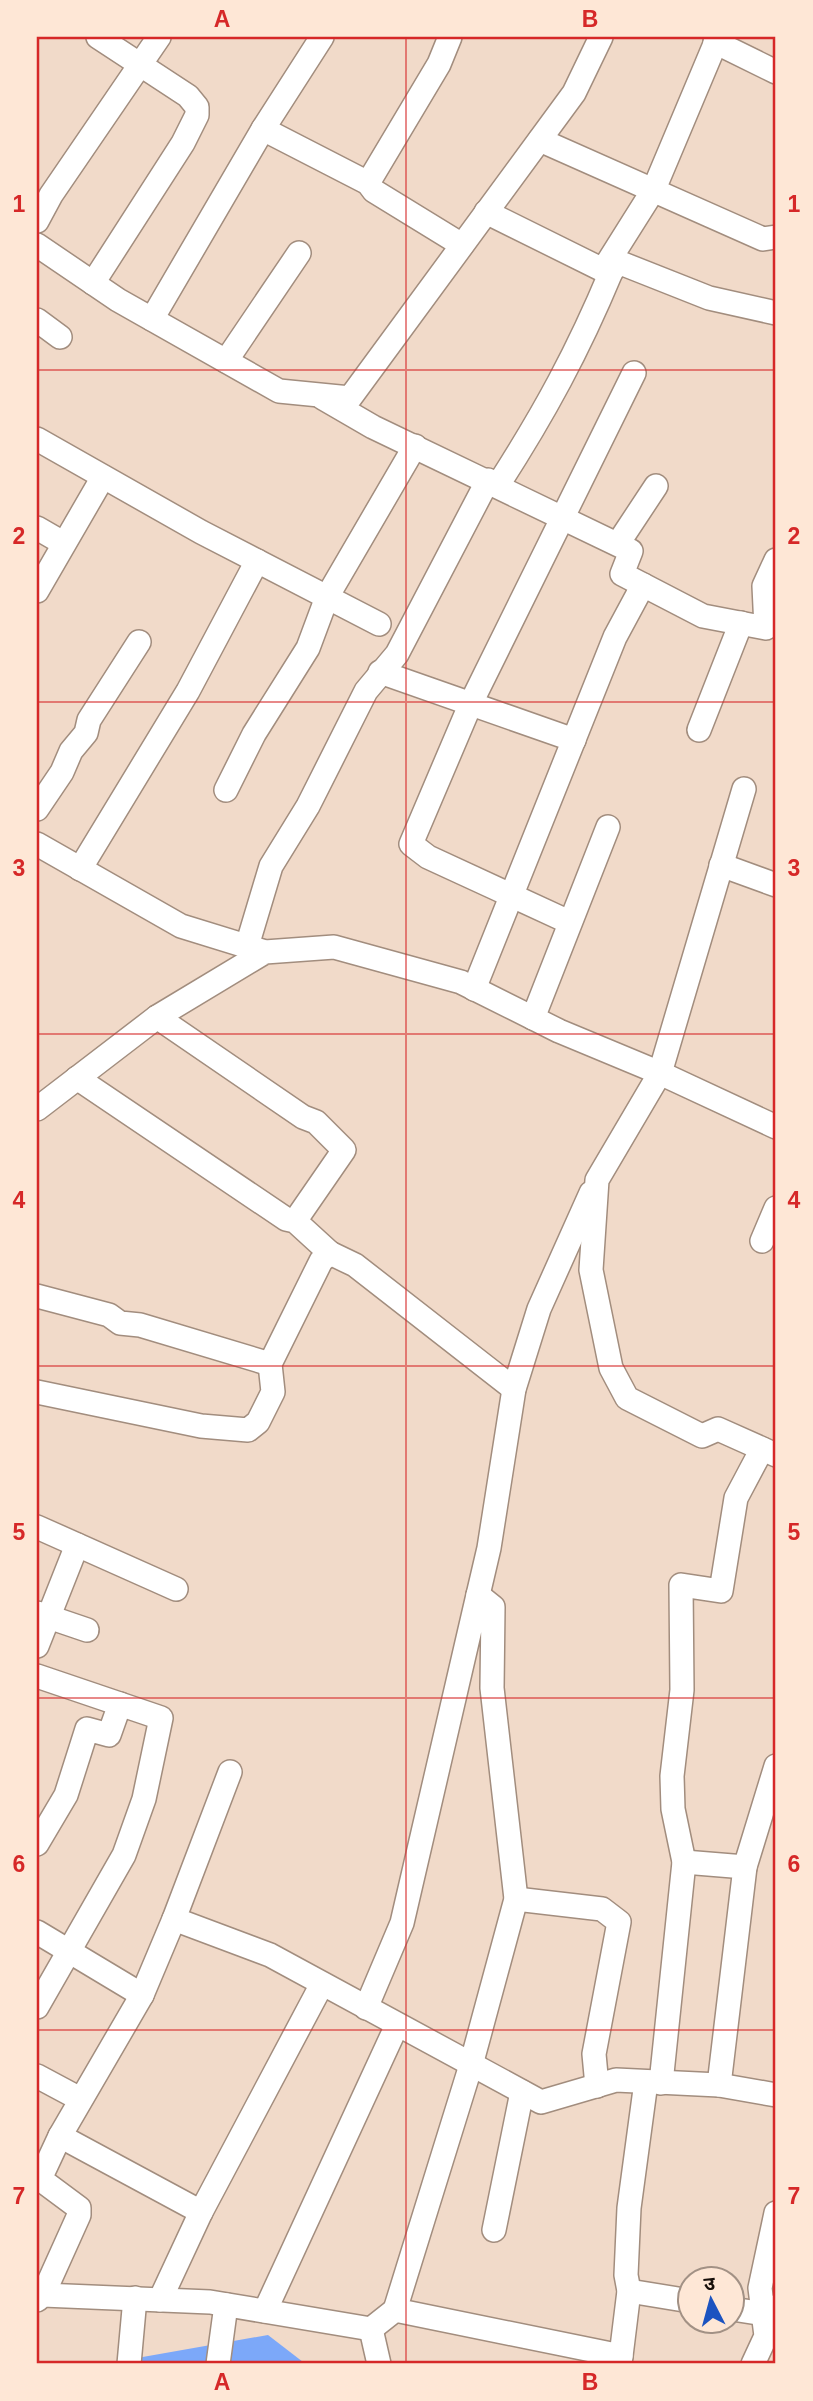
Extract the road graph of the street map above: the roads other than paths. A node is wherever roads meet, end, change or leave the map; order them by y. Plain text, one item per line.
1 (98, 37) edge
2 (159, 37) edge
3 (322, 37) edge
4 (450, 37) edge
5 (601, 37) edge
6 (716, 39) edge
7 (141, 65) junction
8 (776, 72) edge
9 (263, 129) junction
10 (540, 140) junction
11 (368, 183) junction
12 (654, 189) junction
13 (486, 212) junction
14 (37, 221) edge
15 (776, 237) edge
16 (462, 245) junction
17 (37, 247) edge
18 (299, 253) dead end
19 (607, 271) junction
20 (93, 283) junction
21 (776, 313) edge
22 (37, 320) edge
23 (152, 320) junction
24 (61, 337) dead end
25 (226, 361) junction
26 (634, 373) dead end
27 (318, 394) junction
28 (37, 439) edge
29 (415, 446) junction
30 (103, 477) junction
31 (493, 483) junction
32 (656, 486) dead end
33 (562, 517) junction
34 (37, 528) edge
35 (614, 542) junction
36 (63, 543) junction
37 (776, 560) edge
38 (257, 561) junction
39 (643, 585) junction
40 (37, 591) edge
41 (327, 597) junction
42 (741, 623) junction
43 (379, 624) dead end
44 (139, 642) dead end
45 (380, 672) junction
46 (471, 703) junction
47 (699, 730) dead end
48 (574, 740) junction
49 (744, 789) dead end
50 (226, 790) dead end
51 (37, 809) edge
52 (608, 827) dead end
53 (37, 844) edge
54 (721, 865) junction
55 (80, 869) junction
56 (776, 885) edge
57 (513, 894) junction
58 (569, 922) junction
59 (256, 949) junction
60 (474, 989) junction
61 (157, 1017) junction
62 (533, 1018) junction
63 (660, 1073) junction
64 (77, 1078) junction
65 (37, 1110) edge
66 (776, 1127) edge
67 (597, 1180) junction
68 (776, 1208) edge
69 (295, 1220) junction
70 (762, 1241) dead end
71 (330, 1253) junction
72 (37, 1296) edge
73 (270, 1364) junction
74 (514, 1389) junction
75 (37, 1392) edge
76 (769, 1452) edge
77 (37, 1527) edge
78 (76, 1545) junction
79 (176, 1589) dead end
80 (478, 1595) junction
81 (41, 1614) edge
82 (87, 1630) dead end
83 (37, 1646) edge
84 (37, 1676) edge
85 (120, 1704) junction
86 (776, 1766) edge
87 (230, 1772) dead end
88 (37, 1844) edge
89 (684, 1862) junction
90 (745, 1867) junction
91 (516, 1899) junction
92 (174, 1919) junction
93 (37, 1932) edge
94 (69, 1951) junction
95 (322, 1984) junction
96 (142, 1996) junction
97 (37, 2007) edge
98 (366, 2008) junction
99 (397, 2025) junction
100 (471, 2065) junction
101 (37, 2076) edge
102 (654, 2082) junction
103 (719, 2085) junction
104 (597, 2086) junction
105 (522, 2092) junction
106 (776, 2095) edge
107 (80, 2099) junction
108 (60, 2136) junction
109 (201, 2212) junction
110 (776, 2213) edge
111 (494, 2230) dead end
112 (629, 2291) junction
113 (40, 2297) edge
114 (135, 2298) junction
115 (676, 2299) edge
116 (160, 2300) junction
117 (226, 2305) junction
118 (746, 2309) edge
119 (395, 2310) junction
120 (770, 2310) edge
121 (265, 2311) junction
122 (371, 2329) junction
123 (621, 2360) edge
124 (130, 2364) edge
125 (218, 2364) edge
126 (379, 2364) edge
127 (753, 2364) edge

1 - 7 street
2 - 7 street
3 - 9 street
4 - 11 street
5 - 10 street
6 - 8 street
6 - 12 street
7 - 14 street
7 - 20 street
9 - 11 street
9 - 23 street
10 - 12 street
10 - 13 street
11 - 16 street
12 - 15 street
12 - 19 street
13 - 16 street
13 - 19 street
16 - 27 street
17 - 20 street
18 - 25 street
19 - 21 street
19 - 31 street
20 - 23 street
22 - 24 street
23 - 25 street
25 - 27 street
26 - 33 street
27 - 29 street
28 - 30 street
29 - 31 street
29 - 41 street
30 - 36 street
30 - 38 street
31 - 33 street
31 - 45 street
32 - 35 street
33 - 35 street
33 - 46 street
34 - 36 street
35 - 39 street
36 - 40 street
37 - 42 street
38 - 41 street
38 - 55 street
39 - 42 street
39 - 48 street
41 - 43 street
41 - 50 street
42 - 47 street
44 - 51 street
45 - 46 street
45 - 59 street
46 - 48 street
46 - 57 street
48 - 57 street
49 - 54 street
52 - 58 street
53 - 55 street
54 - 56 street
54 - 63 street
55 - 59 street
57 - 58 street
57 - 60 street
58 - 62 street
59 - 60 street
59 - 61 street
60 - 62 street
61 - 64 street
61 - 69 street
62 - 63 street
63 - 66 street
63 - 67 street
64 - 65 street
64 - 69 street
67 - 74 street
67 - 76 street
68 - 70 street
69 - 71 street
71 - 73 street
71 - 74 street
72 - 73 street
73 - 75 street
74 - 80 street
76 - 89 street
77 - 78 street
78 - 79 street
78 - 81 street
80 - 91 street
80 - 98 street
81 - 82 street
81 - 83 street
84 - 85 street
85 - 88 street
85 - 94 street
86 - 90 street
87 - 92 street
89 - 90 street
89 - 102 street
90 - 103 street
91 - 100 street
91 - 104 street
92 - 95 street
92 - 96 street
93 - 94 street
94 - 96 street
94 - 97 street
95 - 98 street
95 - 109 street
96 - 107 street
98 - 99 street
99 - 100 street
99 - 121 street
100 - 105 street
100 - 119 street
101 - 107 street
102 - 103 street
102 - 104 street
102 - 112 street
103 - 106 street
104 - 105 street
105 - 111 street
107 - 108 street
108 - 109 street
108 - 113 street
109 - 116 street
110 - 120 street
112 - 115 street
112 - 123 street
113 - 114 street
114 - 116 street
114 - 124 street
116 - 117 street
117 - 121 street
117 - 125 street
118 - 120 street
119 - 122 street
119 - 123 street
120 - 127 street
121 - 122 street
122 - 126 street

